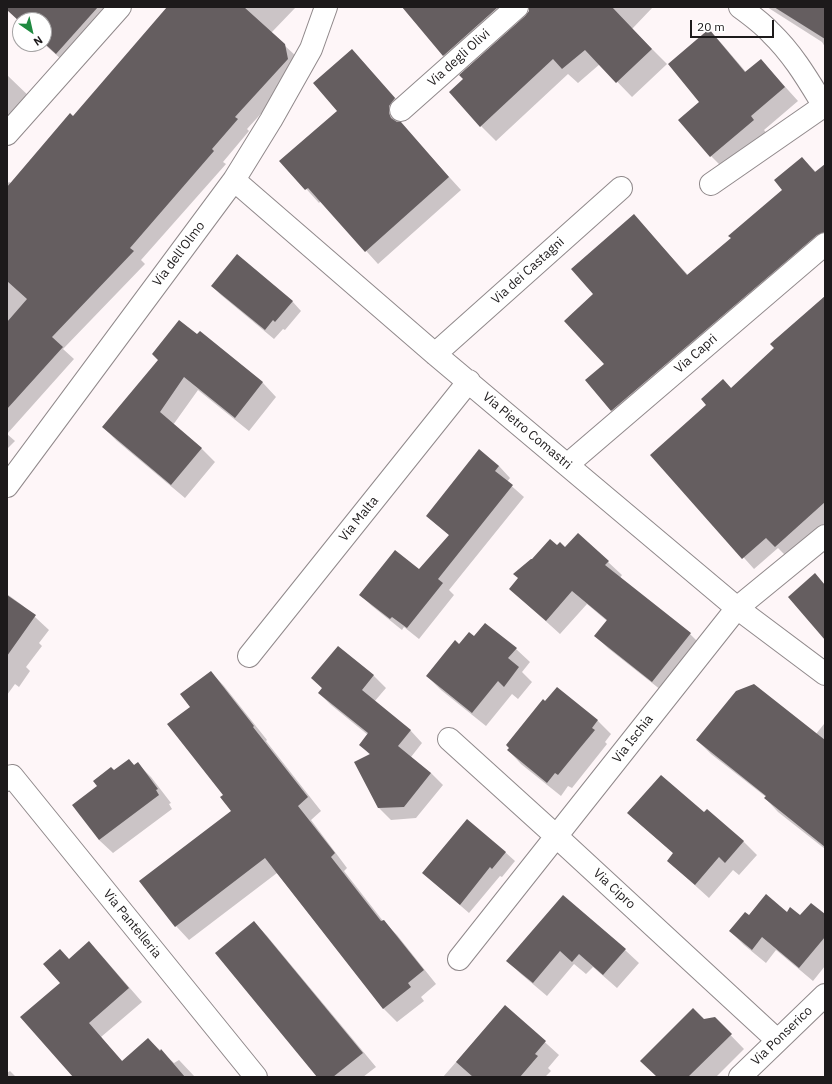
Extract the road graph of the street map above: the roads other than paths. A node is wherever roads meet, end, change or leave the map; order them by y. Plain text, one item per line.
1 (120, 7) edge
2 (326, 7) edge
3 (516, 7) edge
4 (740, 7) edge
5 (824, 106) edge
6 (401, 110) dead end
7 (7, 134) edge
8 (234, 180) junction
9 (710, 184) dead end
10 (621, 188) dead end
11 (825, 244) edge
12 (434, 354) junction
13 (469, 381) junction
14 (567, 465) junction
15 (7, 486) edge
16 (825, 536) edge
17 (737, 608) junction
18 (249, 656) dead end
19 (825, 674) edge
20 (449, 739) dead end
21 (7, 780) edge
22 (556, 836) junction
23 (459, 959) dead end
24 (825, 995) edge
25 (777, 1040) junction
26 (256, 1077) edge
27 (740, 1077) edge

1 - 7 street
2 - 8 street, Via dell'Olmo
3 - 6 street, Via degli Olivi
4 - 5 street
5 - 9 street
8 - 12 street, Via Pietro Comastri
8 - 15 street, Via dell'Olmo
10 - 12 street, Via dei Castagni
11 - 14 street, Via Capri
12 - 13 street, Via Pietro Comastri
13 - 14 street, Via Pietro Comastri
13 - 18 street, Via Malta
14 - 17 street, Via Pietro Comastri
16 - 17 street, Via Ischia
17 - 19 street, Via Pietro Comastri
17 - 22 street, Via Ischia
20 - 22 street, Via Cipro
21 - 26 street, Via Pantelleria
22 - 23 street, Via Ischia
22 - 25 street, Via Cipro
24 - 25 street, Via Ponserico
25 - 27 street, Via Ponserico

